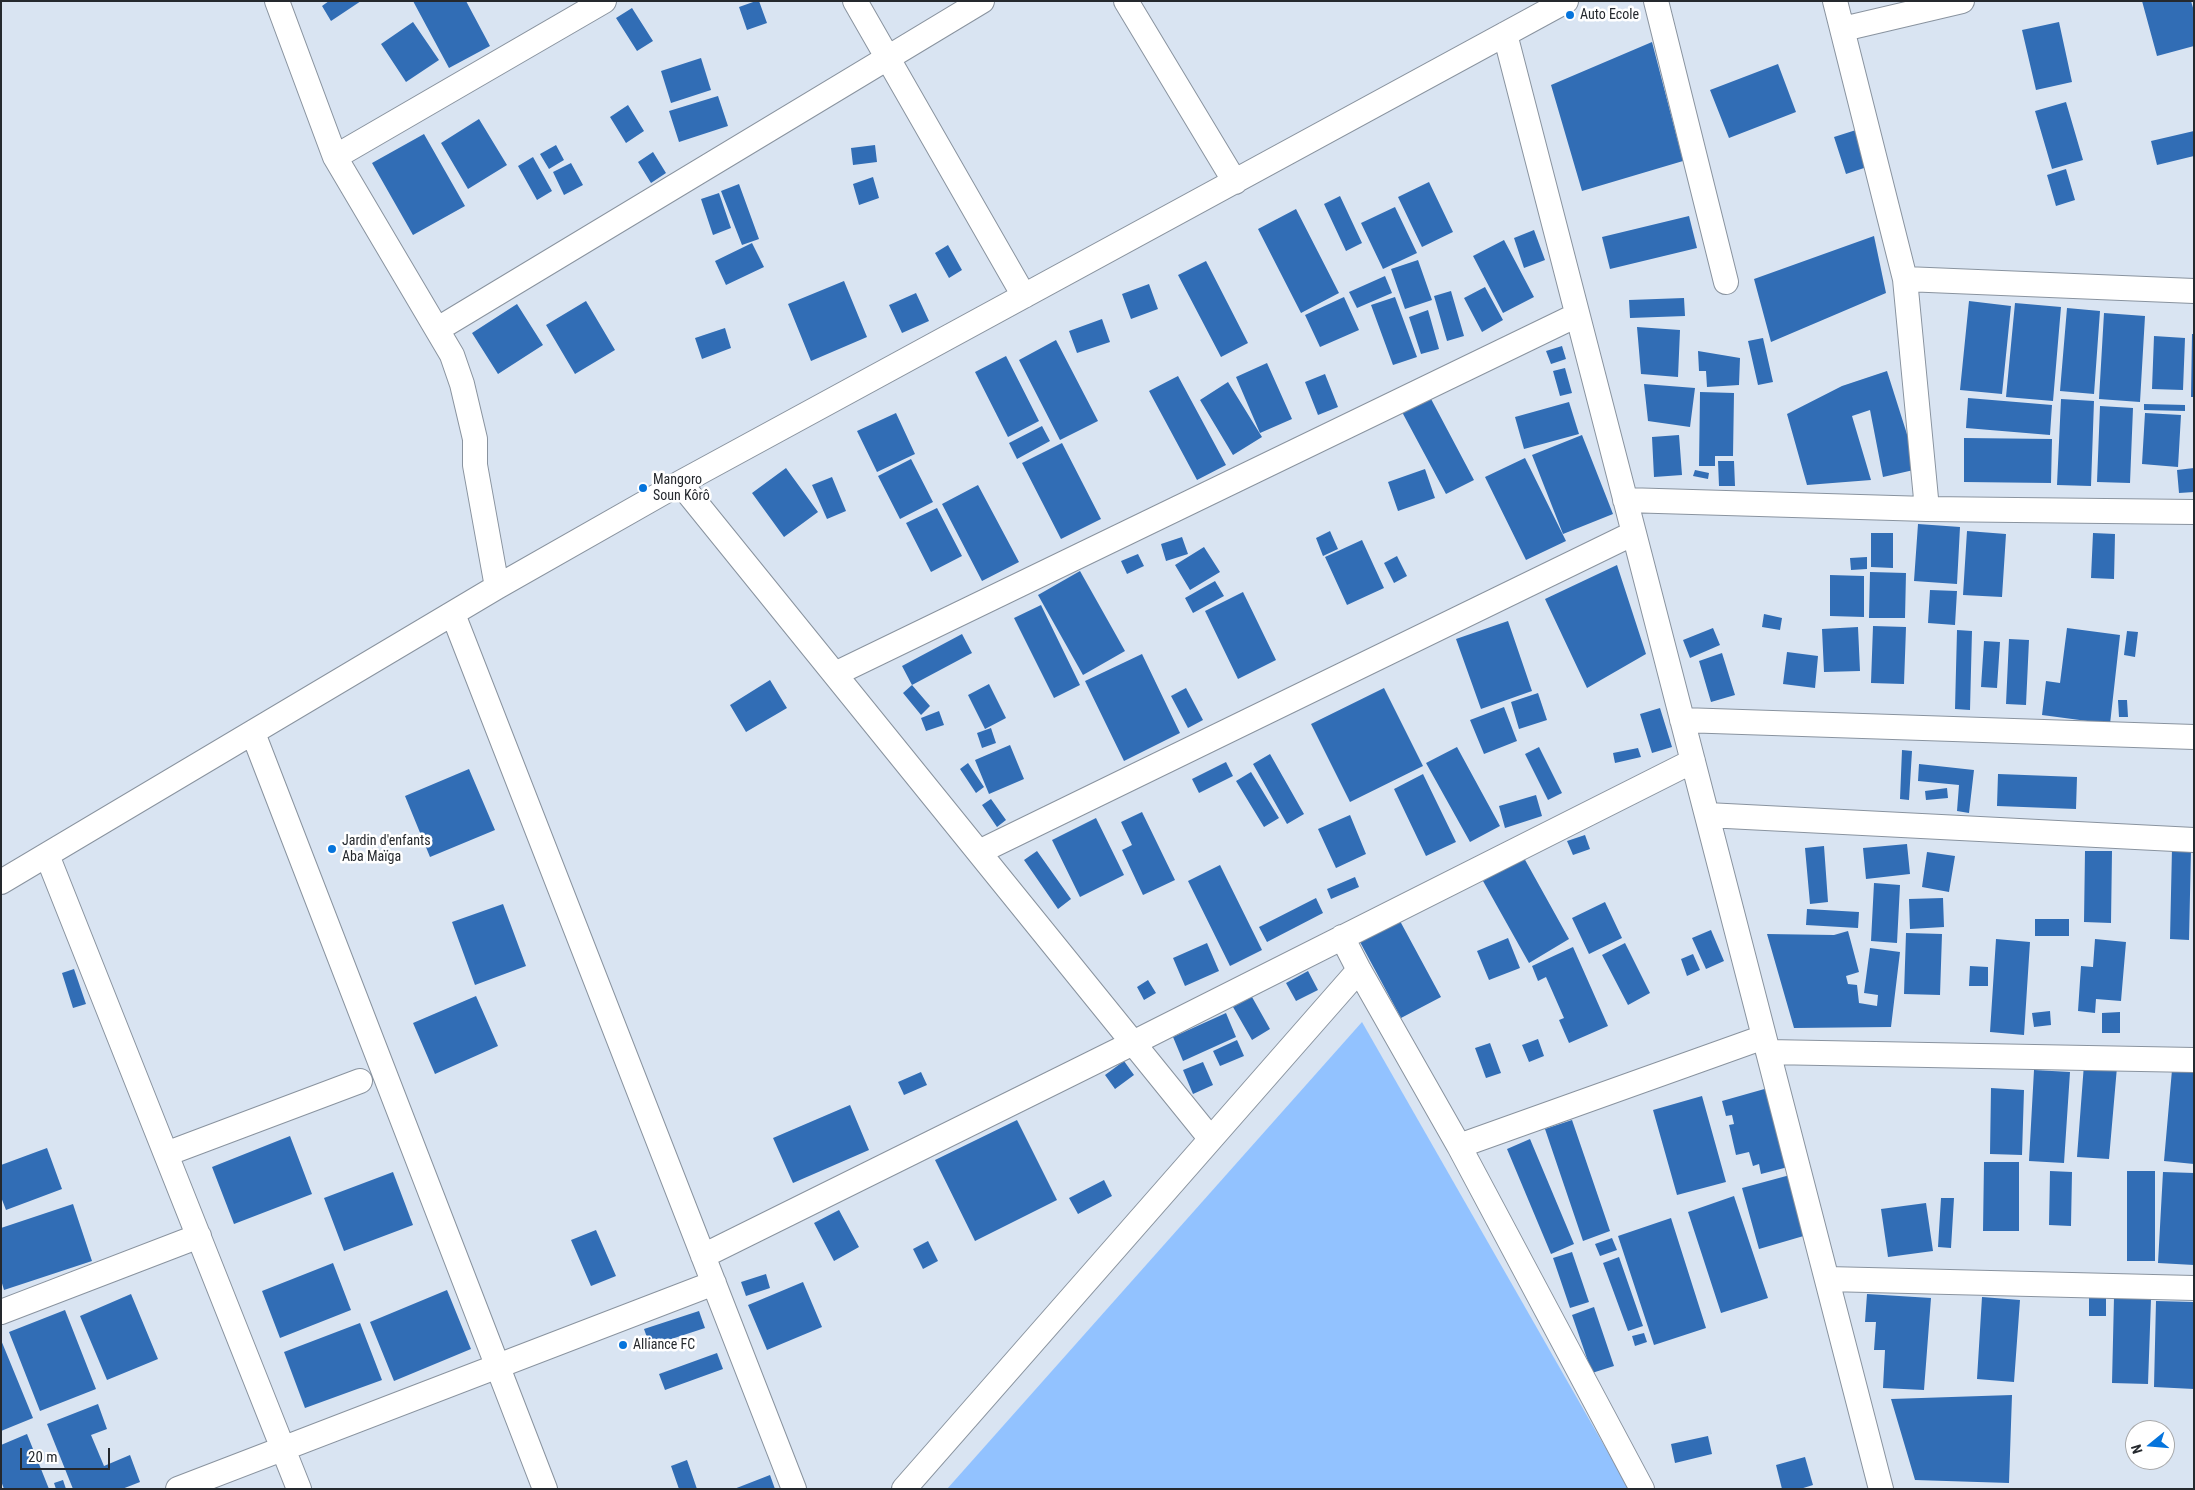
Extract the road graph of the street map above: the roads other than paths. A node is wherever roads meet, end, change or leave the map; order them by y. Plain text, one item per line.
1 (277, 1) edge
2 (604, 1) edge
3 (854, 1) edge
4 (982, 1) edge
5 (1126, 1) edge
6 (1566, 1) edge
7 (1656, 1) edge
8 (1836, 1) edge
9 (1962, 1) edge
10 (1843, 29) junction
11 (1505, 34) junction
12 (888, 59) junction
13 (334, 157) junction
14 (1235, 182) junction
15 (1905, 279) junction
16 (1726, 282) dead end
17 (2194, 291) edge
18 (1024, 296) junction
19 (1577, 315) junction
20 (438, 330) junction
21 (680, 482) junction
22 (1625, 500) junction
23 (1927, 509) junction
24 (2194, 512) edge
25 (1634, 534) junction
26 (497, 588) junction
27 (452, 614) junction
28 (835, 674) junction
29 (1682, 720) junction
30 (253, 733) junction
31 (2194, 737) edge
32 (1693, 761) junction
33 (1707, 815) junction
34 (2194, 840) edge
35 (979, 852) junction
36 (46, 855) junction
37 (1, 882) edge
38 (1342, 937) junction
39 (1358, 970) junction
40 (1133, 1043) junction
41 (1766, 1045) junction
42 (2194, 1060) edge
43 (360, 1081) dead end
44 (1210, 1138) junction
45 (1459, 1146) junction
46 (166, 1154) junction
47 (199, 1236) junction
48 (703, 1256) junction
49 (1827, 1279) junction
50 (714, 1283) junction
51 (2194, 1288) edge
52 (1, 1312) edge
53 (498, 1366) junction
54 (283, 1448) junction
55 (178, 1489) edge
56 (299, 1489) edge
57 (546, 1489) edge
58 (794, 1489) edge
59 (904, 1489) edge
60 (1642, 1489) edge
61 (1881, 1489) edge

1 - 13 street
2 - 13 street
3 - 12 street
4 - 12 street
5 - 14 street
6 - 11 street
7 - 16 street
8 - 10 street
9 - 10 street
10 - 15 street
11 - 14 street
11 - 19 street
12 - 18 street
12 - 20 street
13 - 20 street
14 - 18 street
15 - 17 street
15 - 23 street
18 - 21 street
19 - 22 street
19 - 28 street
20 - 26 street
21 - 26 street
21 - 28 street
22 - 23 street
22 - 25 street
23 - 24 street
25 - 29 street
25 - 35 street
26 - 27 street
27 - 30 street
27 - 48 street
28 - 35 street
29 - 31 street
29 - 32 street
30 - 36 street
30 - 53 street
32 - 33 street
32 - 38 street
33 - 34 street
33 - 41 street
35 - 40 street
36 - 37 street
36 - 46 street
38 - 39 street
38 - 40 street
39 - 44 street
39 - 45 street
40 - 44 street
40 - 48 street
41 - 42 street
41 - 45 street
41 - 49 street
43 - 46 street
44 - 59 street
45 - 60 street
46 - 47 street
47 - 52 street
47 - 54 street
48 - 50 street
49 - 51 street
49 - 61 street
50 - 53 street
50 - 58 street
53 - 54 street
53 - 57 street
54 - 55 street
54 - 56 street

